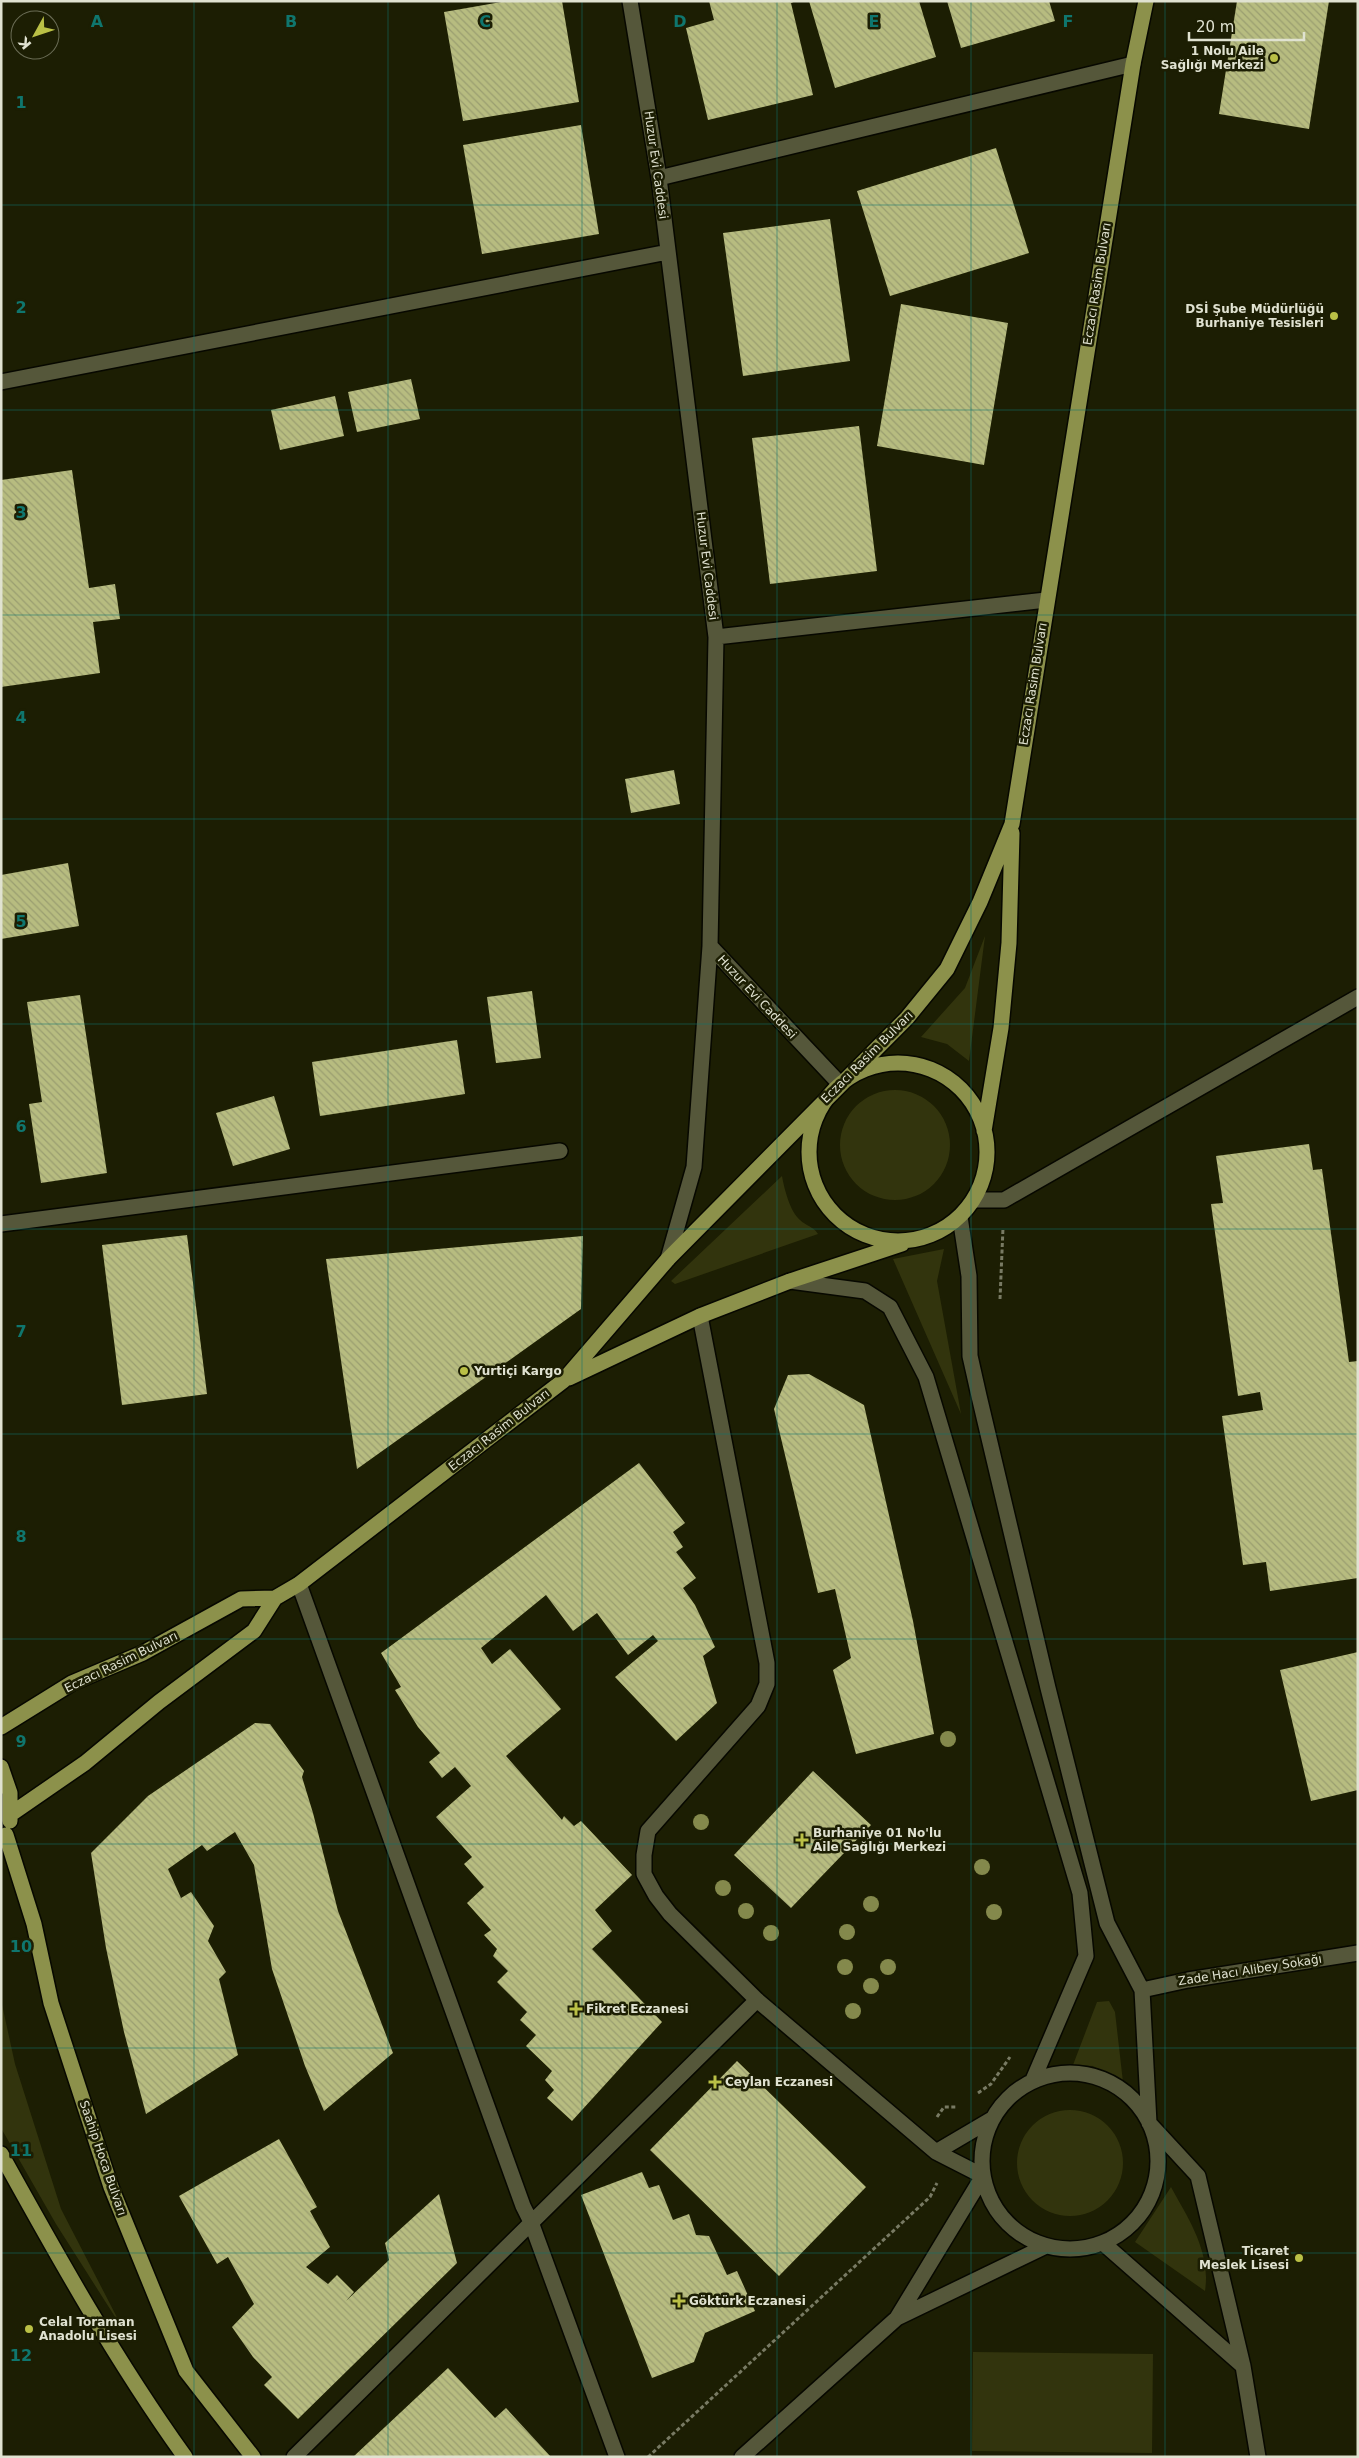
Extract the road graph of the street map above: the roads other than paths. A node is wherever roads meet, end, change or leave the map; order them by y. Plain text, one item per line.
1 (630, 1) edge
2 (1146, 1) edge
3 (1132, 64) junction
4 (659, 178) junction
5 (668, 252) junction
6 (1, 382) edge
7 (1046, 600) junction
8 (716, 637) junction
9 (1012, 824) junction
10 (710, 946) junction
11 (1358, 997) edge
12 (840, 1084) junction
13 (984, 1133) junction
14 (560, 1152) dead end
15 (974, 1200) junction
16 (960, 1217) junction
17 (1, 1224) edge
18 (915, 1240) junction
19 (668, 1259) junction
20 (790, 1281) junction
21 (700, 1316) junction
22 (563, 1381) junction
23 (299, 1584) junction
24 (275, 1598) junction
25 (1, 1727) edge
26 (1, 1767) edge
27 (11, 1814) junction
28 (4, 1840) edge
29 (1358, 1953) edge
30 (1142, 1990) junction
31 (757, 2000) junction
32 (1034, 2080) junction
33 (992, 2120) junction
34 (1149, 2124) junction
35 (936, 2152) junction
36 (1, 2154) edge
37 (983, 2176) junction
38 (531, 2222) junction
39 (1104, 2243) junction
40 (1046, 2246) junction
41 (897, 2318) junction
42 (1243, 2366) junction
43 (185, 2457) edge
44 (253, 2457) edge
45 (294, 2457) edge
46 (617, 2457) edge
47 (742, 2457) edge
48 (1258, 2457) edge

1 - 4 street, Huzur Evi Caddesi
2 - 3 main road, Eczacı Rasim Bulvarı
3 - 4 street
3 - 7 main road, Eczacı Rasim Bulvarı
4 - 5 street, Huzur Evi Caddesi
5 - 6 street
5 - 8 street, Huzur Evi Caddesi
7 - 8 street
7 - 9 main road, Eczacı Rasim Bulvarı
8 - 10 street, Huzur Evi Caddesi
9 - 12 main road, Eczacı Rasim Bulvarı
9 - 13 main road
10 - 12 street, Huzur Evi Caddesi
10 - 19 street
11 - 15 street
12 - 13 main road
12 - 18 main road
12 - 19 main road, Eczacı Rasim Bulvarı
13 - 15 main road
14 - 17 street
15 - 16 main road
16 - 18 main road
16 - 30 street
18 - 20 main road
19 - 22 main road, Eczacı Rasim Bulvarı
20 - 21 main road
20 - 32 street
21 - 22 main road
21 - 31 street
22 - 23 main road, Eczacı Rasim Bulvarı
23 - 24 main road, Eczacı Rasim Bulvarı
23 - 38 street
24 - 25 main road, Eczacı Rasim Bulvarı
24 - 27 main road
26 - 27 main road
27 - 28 main road
28 - 44 main road, Saahip Hoca Bulvarı
29 - 30 street, Zade Hacı Alibey Sokağı
30 - 34 street
31 - 35 street
31 - 38 street
32 - 33 street
32 - 34 street
33 - 35 street
33 - 37 street
34 - 39 street
34 - 42 street
35 - 37 street
36 - 43 main road
37 - 40 street
37 - 41 street
38 - 45 street
38 - 46 street
39 - 40 street
39 - 42 street
40 - 41 street
41 - 47 street
42 - 48 street

